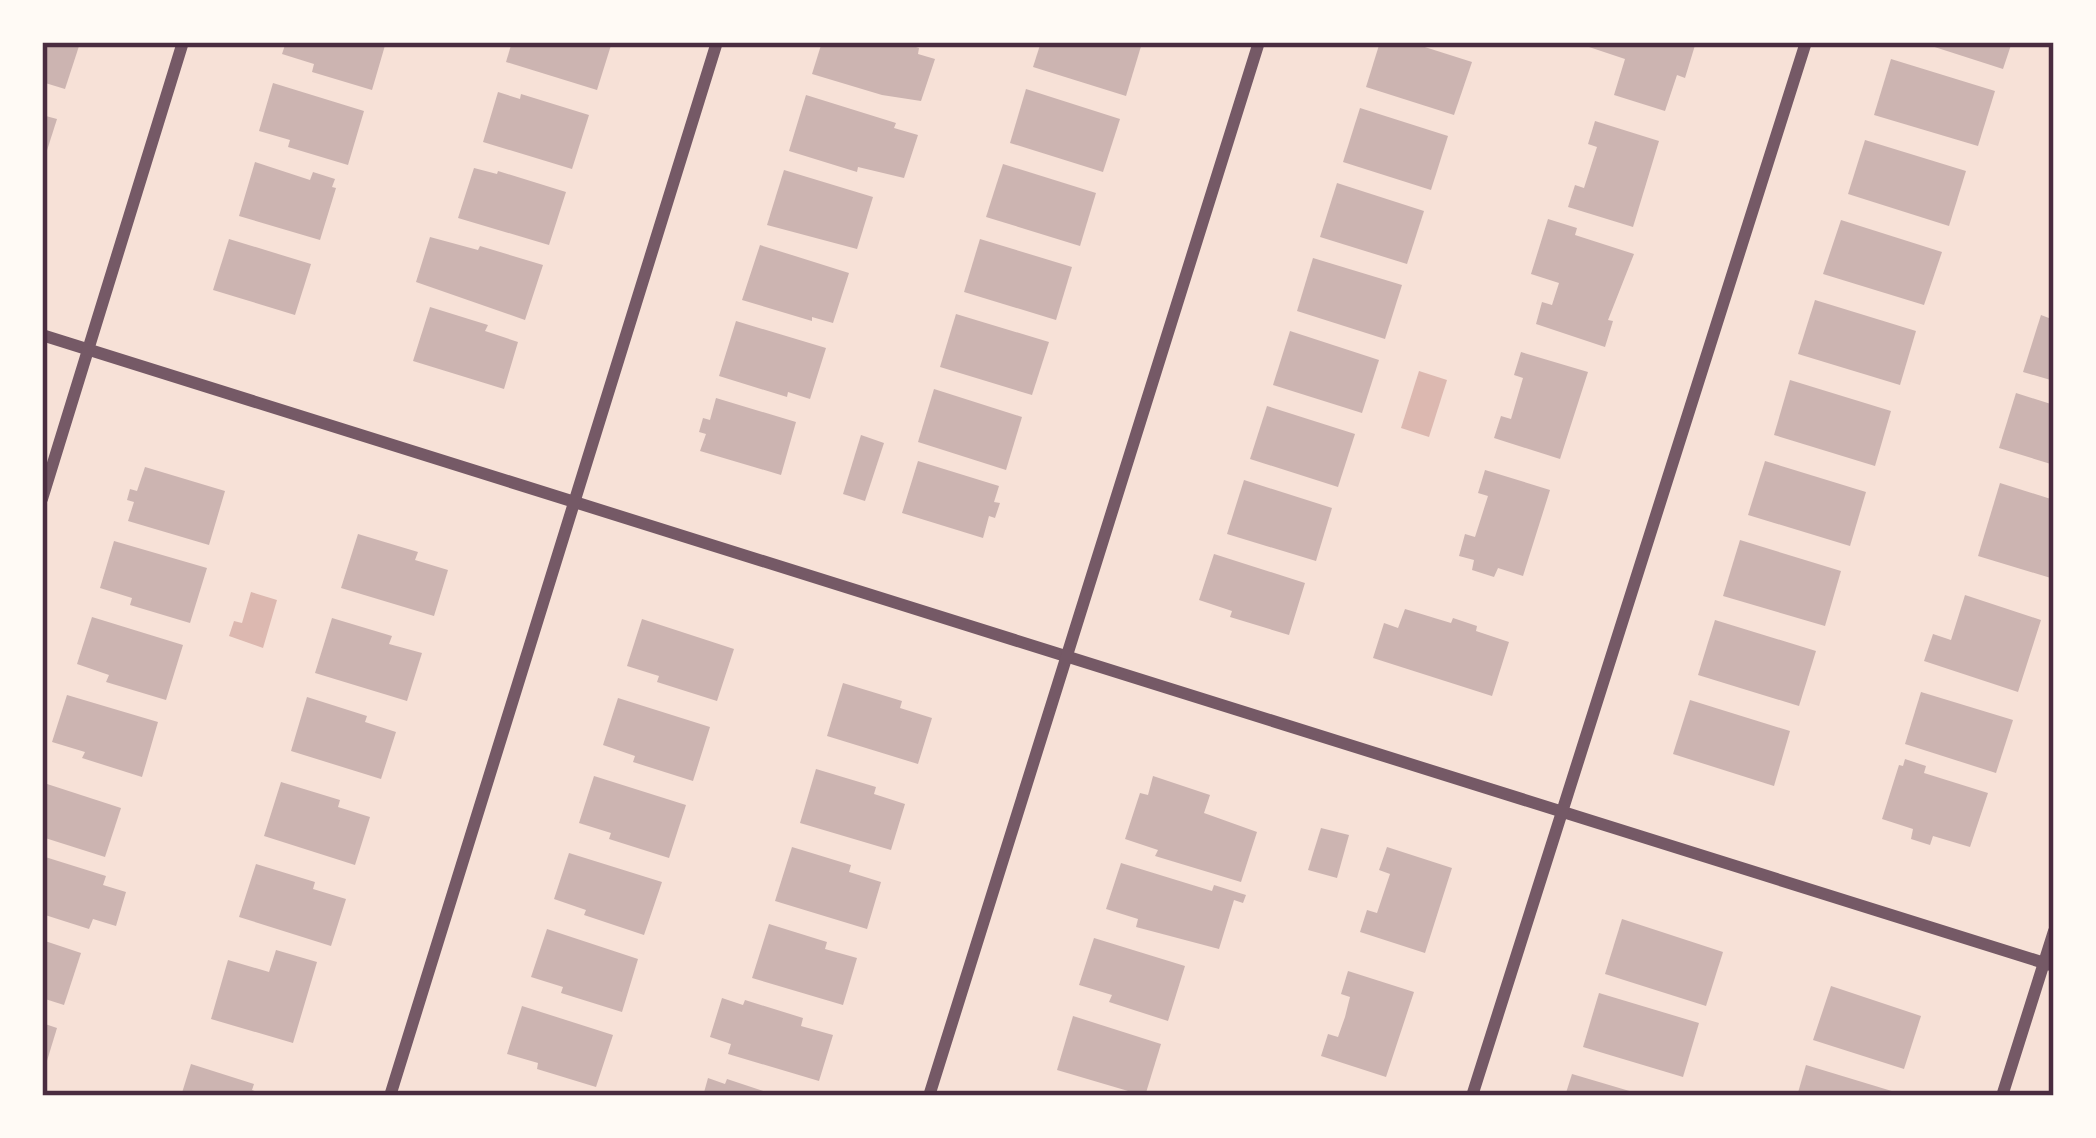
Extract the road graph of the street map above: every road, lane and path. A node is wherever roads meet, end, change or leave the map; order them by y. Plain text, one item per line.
1 (183, 42) edge
2 (717, 42) edge
3 (1259, 42) edge
4 (1806, 42) edge
5 (42, 335) edge
6 (89, 350) junction
7 (42, 499) edge
8 (575, 502) junction
9 (1067, 655) junction
10 (1561, 810) junction
11 (2054, 931) edge
12 (2049, 964) edge
13 (390, 1096) edge
14 (929, 1096) edge
15 (1472, 1096) edge
16 (2002, 1096) edge

1 - 6 street
2 - 8 street
3 - 9 street
4 - 10 street
5 - 6 street
6 - 7 street
6 - 8 street
8 - 9 street
8 - 13 street
9 - 10 street
9 - 14 street
10 - 12 street
10 - 15 street
11 - 12 street
12 - 16 street

